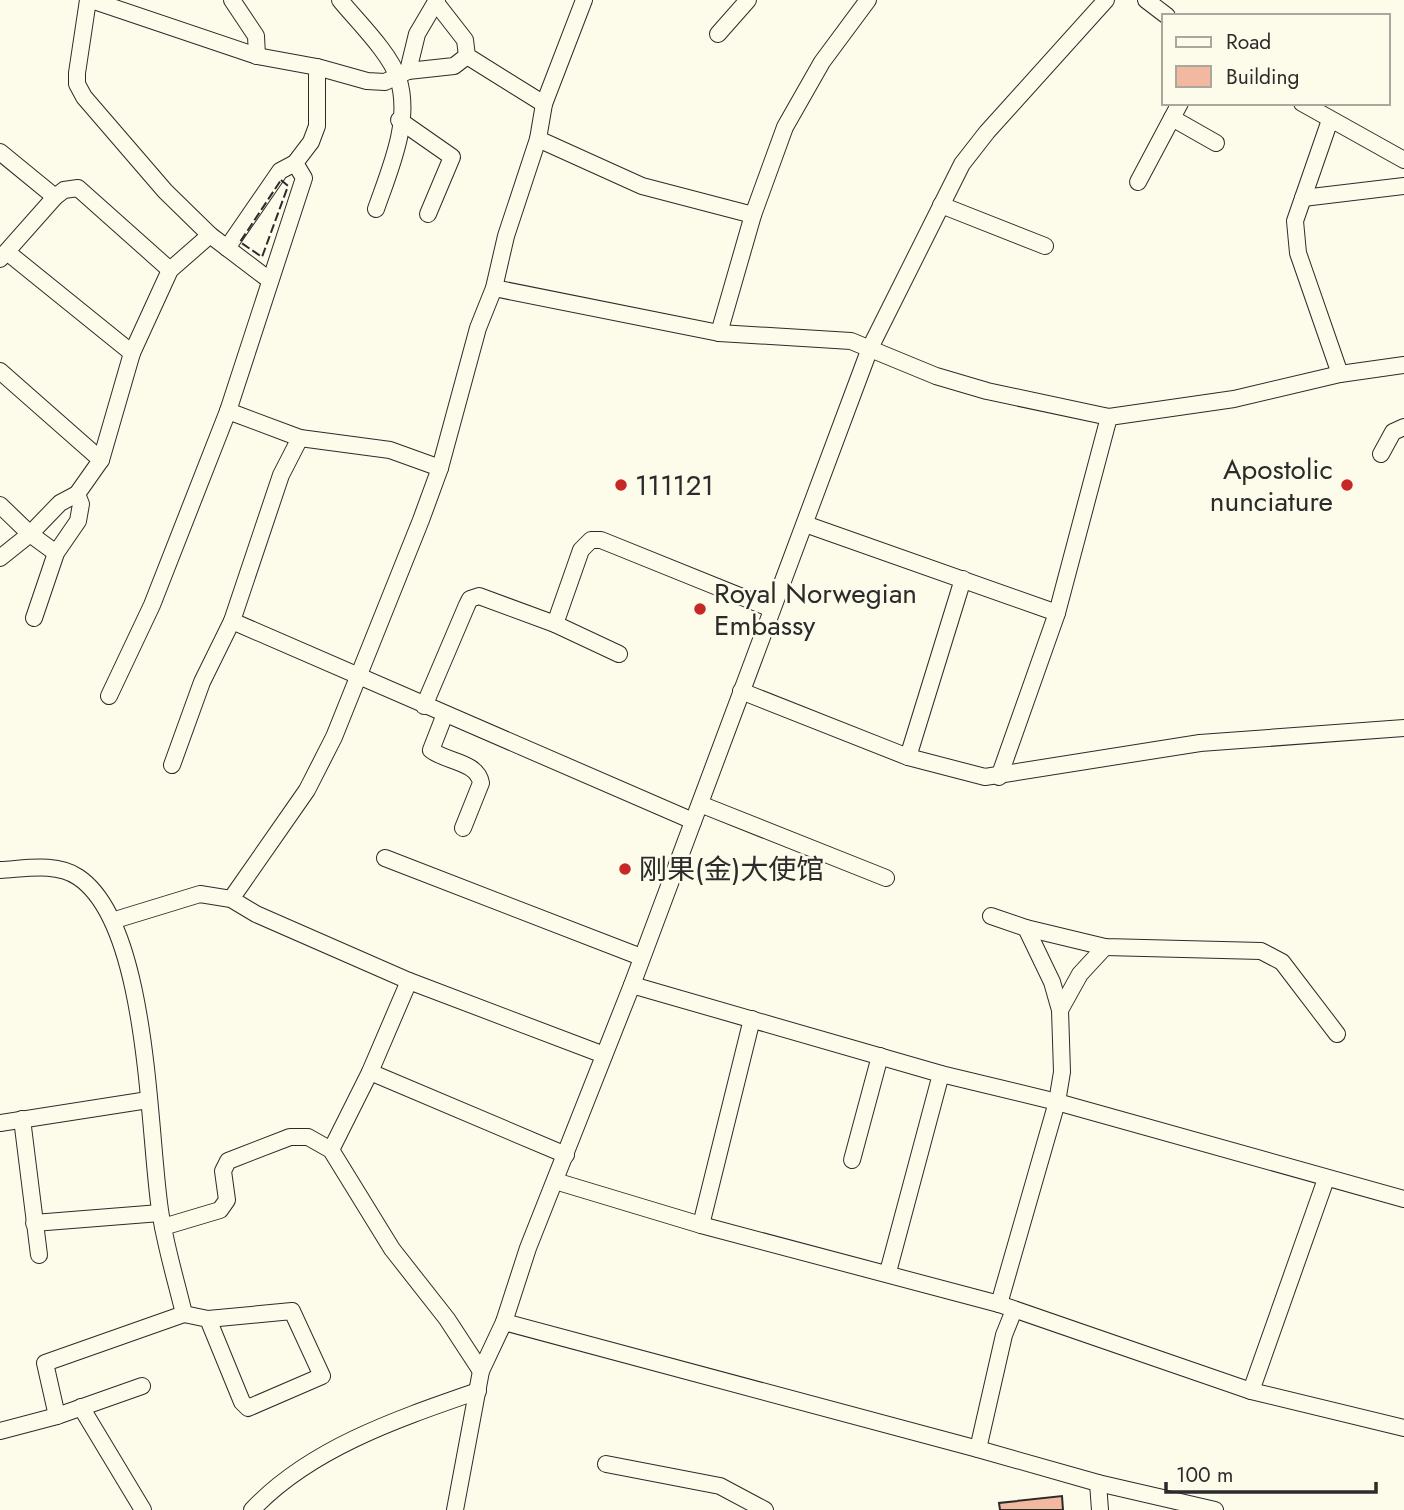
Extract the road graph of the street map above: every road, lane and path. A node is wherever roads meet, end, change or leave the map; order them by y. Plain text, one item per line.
1 (89, 0) edge
2 (232, 0) edge
3 (340, 0) edge
4 (584, 0) edge
5 (748, 0) edge
6 (867, 0) edge
7 (1106, 0) edge
8 (1146, 0) edge
9 (437, 2) edge
10 (1164, 14) edge
11 (718, 34) dead end
12 (257, 56) junction
13 (467, 56) junction
14 (317, 67) junction
15 (403, 74) junction
16 (544, 104) junction
17 (1305, 105) edge
18 (1176, 111) edge
19 (399, 120) junction
20 (1330, 120) junction
21 (538, 139) junction
22 (1216, 143) dead end
23 (0, 152) edge
24 (1404, 160) edge
25 (295, 163) junction
26 (1138, 182) dead end
27 (1404, 186) edge
28 (55, 197) junction
29 (1303, 198) junction
30 (941, 205) junction
31 (376, 209) dead end
32 (428, 214) dead end
33 (753, 215) junction
34 (210, 235) junction
35 (1045, 246) dead end
36 (227, 248) junction
37 (3, 255) edge
38 (170, 270) junction
39 (268, 279) junction
40 (494, 288) junction
41 (719, 333) junction
42 (870, 348) junction
43 (132, 353) junction
44 (1404, 365) edge
45 (0, 370) edge
46 (1340, 374) junction
47 (228, 411) junction
48 (1109, 417) junction
49 (1404, 427) edge
50 (300, 438) junction
51 (1381, 454) dead end
52 (100, 460) junction
53 (440, 468) junction
54 (77, 494) junction
55 (0, 505) edge
56 (805, 524) junction
57 (30, 534) junction
58 (56, 553) junction
59 (0, 558) edge
60 (963, 579) junction
61 (772, 609) junction
62 (1057, 613) junction
63 (34, 618) dead end
64 (232, 621) junction
65 (555, 624) junction
66 (619, 654) dead end
67 (359, 676) junction
68 (741, 691) junction
69 (109, 696) dead end
70 (424, 706) junction
71 (446, 714) junction
72 (1404, 728) edge
73 (908, 757) junction
74 (172, 765) dead end
75 (999, 777) junction
76 (700, 804) junction
77 (694, 821) junction
78 (463, 828) dead end
79 (385, 858) dead end
80 (0, 870) edge
81 (886, 878) dead end
82 (231, 899) junction
83 (990, 916) dead end
84 (115, 920) junction
85 (1026, 928) junction
86 (1105, 947) junction
87 (641, 957) junction
88 (409, 981) junction
89 (632, 985) junction
90 (1060, 1010) junction
91 (752, 1019) junction
92 (1337, 1034) dead end
93 (604, 1055) junction
94 (880, 1056) junction
95 (370, 1072) junction
96 (941, 1074) junction
97 (148, 1100) junction
98 (1057, 1102) junction
99 (22, 1119) junction
100 (0, 1123) edge
101 (331, 1150) junction
102 (566, 1155) junction
103 (852, 1160) dead end
104 (1326, 1179) junction
105 (555, 1181) junction
106 (1404, 1199) edge
107 (162, 1220) junction
108 (34, 1223) junction
109 (701, 1225) junction
110 (38, 1255) dead end
111 (888, 1272) junction
112 (1006, 1307) junction
113 (184, 1314) junction
114 (208, 1319) junction
115 (504, 1322) junction
116 (481, 1371) junction
117 (142, 1386) dead end
118 (478, 1391) junction
119 (1251, 1391) junction
120 (81, 1407) junction
121 (57, 1416) junction
122 (1404, 1428) edge
123 (0, 1430) edge
124 (978, 1449) junction
125 (606, 1464) dead end
126 (1098, 1483) junction
127 (143, 1510) edge
128 (252, 1510) edge
129 (455, 1510) edge
130 (765, 1510) edge
131 (1100, 1510) edge
132 (1215, 1510) edge

1 - 12 street
1 - 34 street
2 - 12 street
3 - 15 street
4 - 16 street
5 - 11 street
6 - 33 street
7 - 30 street
8 - 10 street
9 - 13 street
9 - 15 street
12 - 14 street
13 - 15 street
13 - 16 street
14 - 15 street
14 - 25 street
15 - 19 street
16 - 21 street
17 - 20 street
18 - 22 street
18 - 26 street
19 - 31 street
19 - 32 street
20 - 24 street
20 - 29 street
21 - 33 street
21 - 40 street
23 - 28 street
25 - 36 street
25 - 39 street
27 - 29 street
28 - 37 street
28 - 38 street
29 - 46 street
30 - 35 street
30 - 42 street
33 - 41 street
34 - 36 street
34 - 38 street
36 - 39 street
37 - 43 street
38 - 43 street
39 - 47 street
40 - 41 street
40 - 53 street
41 - 42 street
42 - 48 street
42 - 56 street
43 - 52 street
44 - 46 street
45 - 52 street
46 - 48 street
47 - 50 street
47 - 69 street
48 - 62 street
49 - 51 street
50 - 53 street
50 - 64 street
52 - 54 street
53 - 67 street
54 - 57 street
54 - 58 street
55 - 57 street
56 - 60 street
56 - 61 street
57 - 58 street
57 - 59 street
58 - 63 street
60 - 62 street
60 - 73 street
61 - 65 street
61 - 68 street
62 - 75 street
64 - 67 street
64 - 74 street
65 - 66 street
65 - 70 street
67 - 70 street
67 - 82 street
68 - 73 street
68 - 76 street
70 - 71 street
71 - 77 street
71 - 78 street
72 - 75 street
73 - 75 street
76 - 77 street
76 - 81 street
77 - 87 street
79 - 87 street
80 - 84 street
82 - 84 street
82 - 88 street
83 - 85 street
84 - 97 street
85 - 86 street
85 - 90 street
86 - 90 street
86 - 92 street
87 - 89 street
88 - 93 street
88 - 95 street
89 - 91 street
89 - 93 street
90 - 98 street
91 - 94 street
91 - 109 street
93 - 102 street
94 - 96 street
94 - 103 street
95 - 101 street
95 - 102 street
96 - 98 street
96 - 111 street
97 - 99 street
97 - 107 street
98 - 104 street
98 - 112 street
99 - 100 street
99 - 108 street
101 - 107 street
101 - 116 street
102 - 105 street
104 - 106 street
104 - 119 street
105 - 109 street
105 - 115 street
107 - 108 street
107 - 113 street
108 - 110 street
109 - 111 street
111 - 112 street
112 - 119 street
112 - 124 street
113 - 114 street
113 - 121 street
114 - 114 street
115 - 116 street
115 - 124 street
116 - 118 street
117 - 120 street
118 - 128 street
118 - 129 street
119 - 122 street
120 - 121 street
120 - 127 street
121 - 123 street
124 - 126 street
125 - 130 street
126 - 131 street
126 - 132 street

